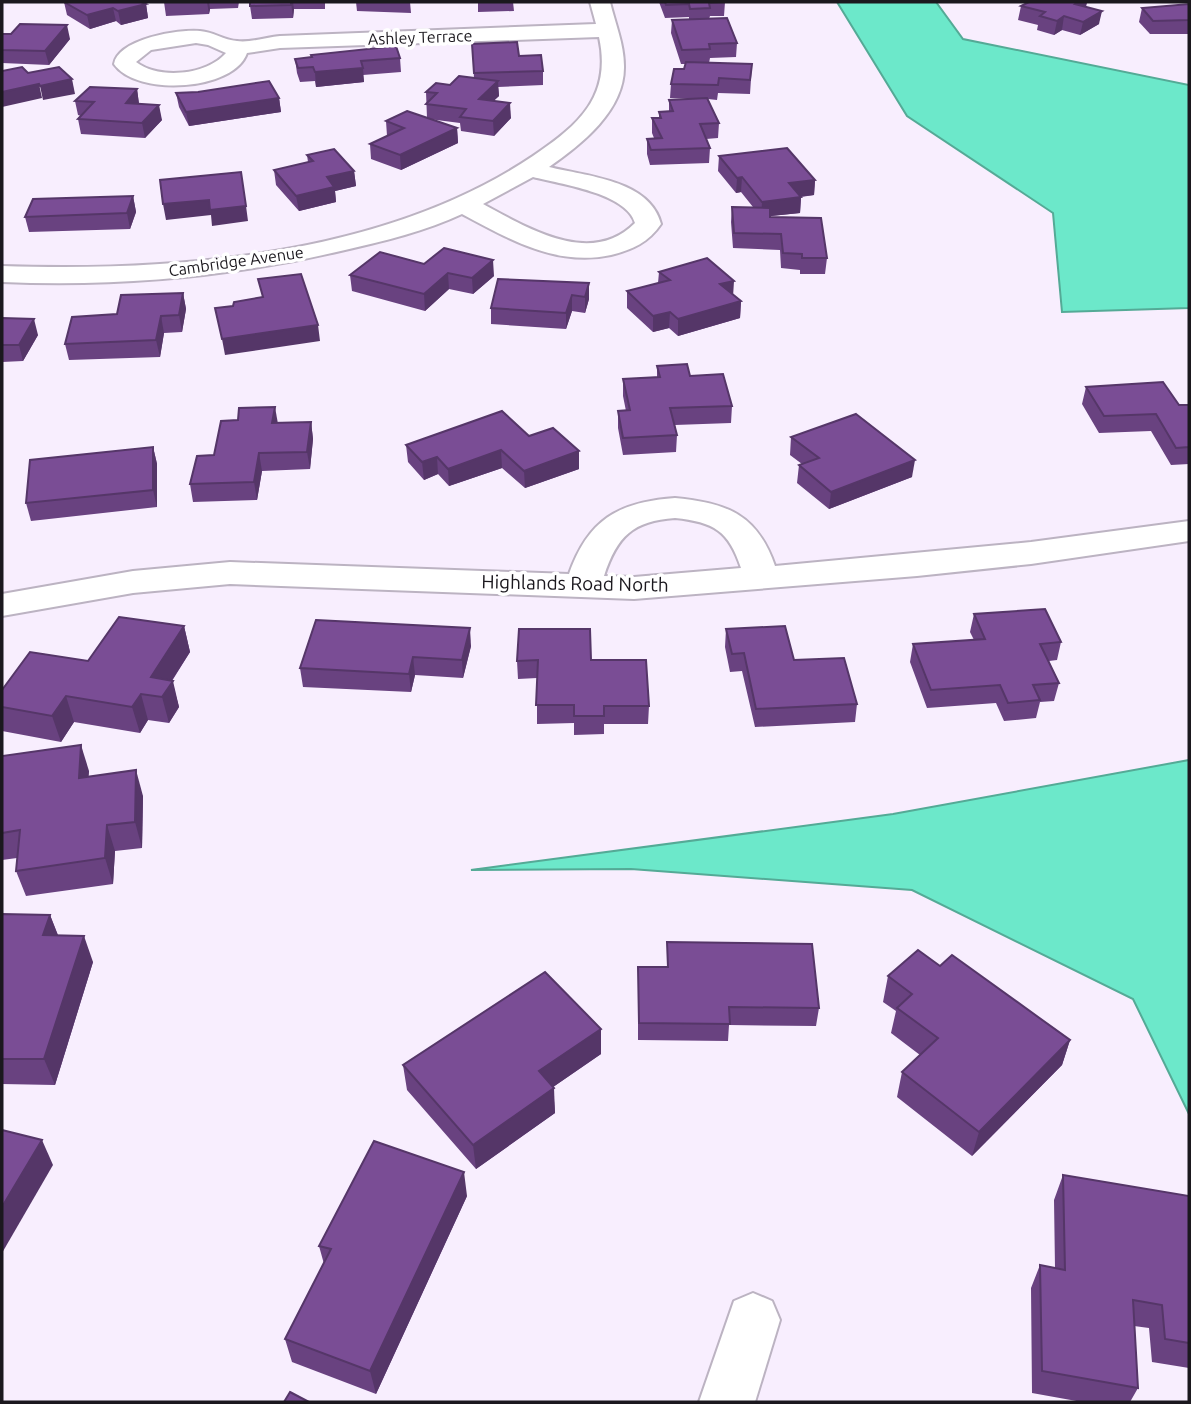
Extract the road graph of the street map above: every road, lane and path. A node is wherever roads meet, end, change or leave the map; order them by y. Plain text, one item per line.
1 (600, 2) edge
2 (607, 30) junction
3 (234, 48) dead end
4 (530, 169) junction
5 (465, 205) junction
6 (2, 274) edge
7 (1189, 531) edge
8 (762, 578) junction
9 (583, 586) junction
10 (2, 605) edge
11 (754, 1320) dead end
12 (727, 1402) edge

1 - 2 street
2 - 3 street, Ashley Terrace
2 - 4 street
4 - 5 street
4 - 5 street
5 - 6 street, Cambridge Avenue
7 - 8 street, Highlands Road North
8 - 9 street, Highlands Road North
8 - 9 street
9 - 10 street, Highlands Road North
11 - 12 street

